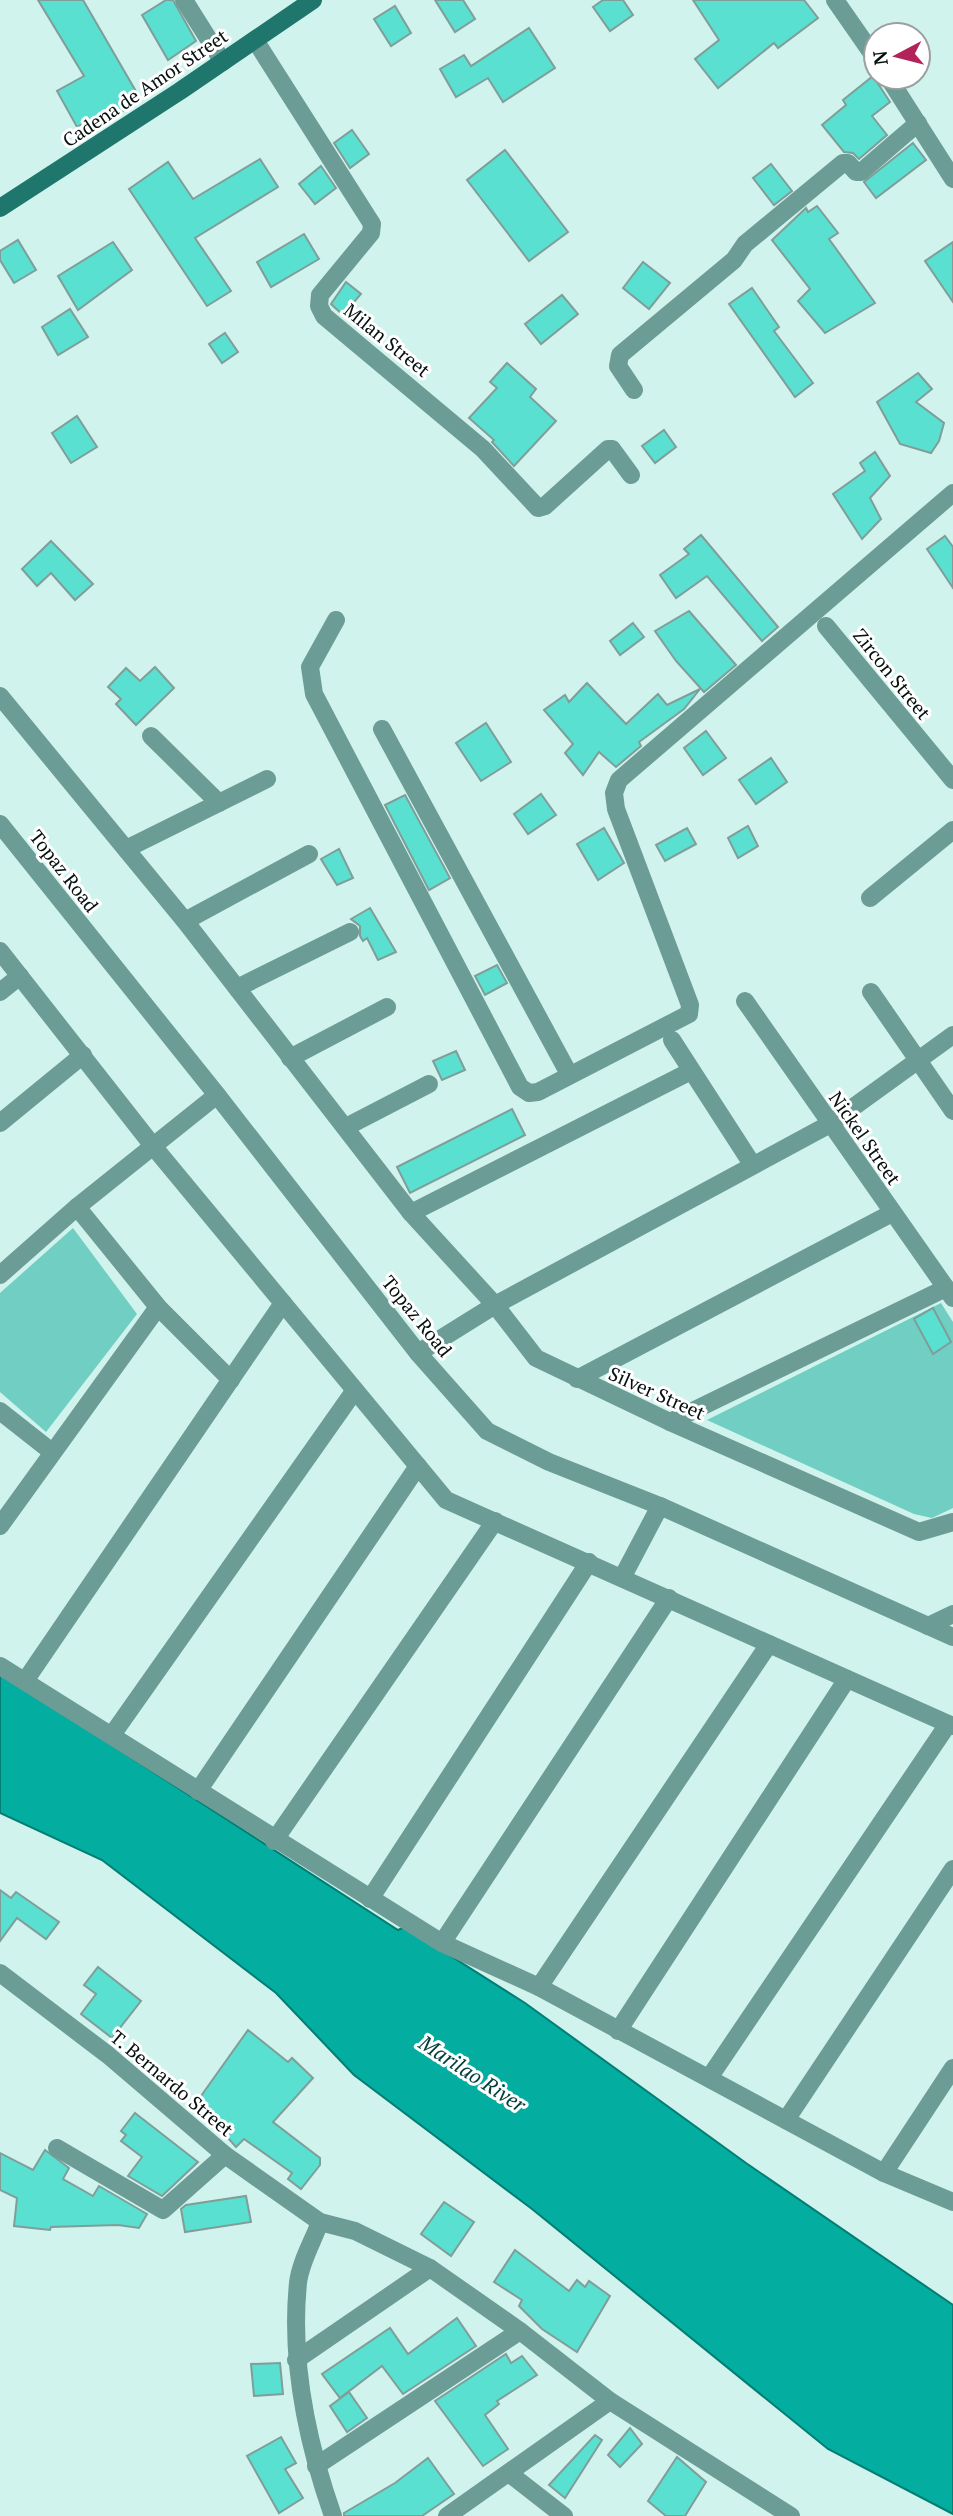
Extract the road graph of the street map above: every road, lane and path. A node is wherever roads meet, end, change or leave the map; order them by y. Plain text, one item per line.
1 (184, 0) edge
2 (313, 0) edge
3 (835, 0) edge
4 (862, 39) edge
5 (255, 40) junction
6 (223, 62) junction
7 (897, 91) edge
8 (918, 123) junction
9 (953, 180) edge
10 (0, 208) edge
11 (634, 390) dead end
12 (631, 475) dead end
13 (953, 493) edge
14 (336, 620) dead end
15 (826, 626) dead end
16 (0, 696) edge
17 (382, 729) dead end
18 (151, 736) dead end
19 (267, 779) dead end
20 (953, 780) edge
21 (219, 803) junction
22 (0, 824) edge
23 (953, 830) edge
24 (126, 849) junction
25 (309, 854) dead end
26 (870, 898) dead end
27 (185, 921) junction
28 (350, 932) dead end
29 (0, 951) edge
30 (20, 976) junction
31 (237, 988) junction
32 (0, 992) edge
33 (871, 992) dead end
34 (745, 1001) dead end
35 (387, 1007) dead end
36 (953, 1035) edge
37 (672, 1040) dead end
38 (83, 1055) junction
39 (290, 1058) junction
40 (917, 1060) junction
41 (691, 1071) junction
42 (569, 1074) junction
43 (429, 1084) dead end
44 (217, 1095) junction
45 (953, 1111) edge
46 (0, 1123) edge
47 (830, 1124) junction
48 (346, 1126) junction
49 (153, 1146) junction
50 (752, 1164) junction
51 (77, 1207) junction
52 (411, 1213) junction
53 (892, 1213) junction
54 (0, 1275) edge
55 (950, 1293) edge
56 (283, 1303) junction
57 (495, 1306) junction
58 (158, 1307) junction
59 (418, 1353) junction
60 (577, 1379) junction
61 (231, 1380) junction
62 (355, 1390) junction
63 (0, 1410) edge
64 (670, 1422) junction
65 (52, 1452) junction
66 (418, 1466) junction
67 (660, 1506) junction
68 (495, 1521) junction
69 (946, 1525) edge
70 (0, 1526) edge
71 (589, 1562) junction
72 (622, 1578) junction
73 (670, 1598) junction
74 (953, 1615) edge
75 (928, 1626) junction
76 (953, 1637) edge
77 (769, 1644) junction
78 (0, 1666) edge
79 (847, 1679) junction
80 (24, 1681) junction
81 (951, 1725) edge
82 (112, 1735) junction
83 (198, 1791) junction
84 (274, 1840) junction
85 (953, 1869) edge
86 (370, 1899) junction
87 (442, 1943) junction
88 (0, 1973) edge
89 (539, 1987) junction
90 (618, 2031) junction
91 (953, 2068) edge
92 (709, 2078) junction
93 (786, 2120) junction
94 (57, 2148) dead end
95 (225, 2155) junction
96 (884, 2173) junction
97 (953, 2202) edge
98 (320, 2222) junction
99 (430, 2268) junction
100 (520, 2330) junction
101 (296, 2360) junction
102 (610, 2401) junction
103 (316, 2466) junction
104 (510, 2474) junction
105 (333, 2516) edge
106 (447, 2516) edge
107 (564, 2516) edge
108 (791, 2516) edge

1 - 6 street
2 - 5 main road, Cadena de Amor Street
3 - 4 street
5 - 6 main road, Cadena de Amor Street
5 - 12 street, Milan Street
6 - 10 main road, Cadena de Amor Street
7 - 8 street
8 - 9 street
8 - 11 street
13 - 42 street
14 - 42 street
15 - 20 street, Zircon Street
16 - 24 street, Silver Street
17 - 42 street
18 - 21 street
19 - 21 street
21 - 24 street
22 - 44 street, Topaz Road
23 - 26 street
24 - 27 street, Silver Street
25 - 27 street
27 - 31 street, Silver Street
28 - 31 street
29 - 30 street
30 - 32 street
30 - 38 street
31 - 39 street, Silver Street
33 - 40 street
34 - 47 street, Nickel Street
35 - 39 street
36 - 40 street
37 - 41 street
38 - 46 street
38 - 49 street
39 - 48 street, Silver Street
40 - 45 street
40 - 47 street
41 - 50 street
41 - 52 street
43 - 48 street
44 - 49 street
44 - 59 street, Topaz Road
47 - 50 street
47 - 53 street, Nickel Street
48 - 52 street, Silver Street
49 - 51 street
49 - 56 street
50 - 57 street
51 - 54 street
51 - 58 street
52 - 57 street, Silver Street
53 - 55 street, Nickel Street
53 - 60 street
55 - 64 street
56 - 61 street
56 - 62 street
57 - 59 street
57 - 60 street, Silver Street
58 - 61 street
58 - 65 street
59 - 67 street, Topaz Road
60 - 64 street, Silver Street
61 - 80 street
62 - 66 street
62 - 82 street
63 - 65 street
64 - 69 street, Silver Street
65 - 70 street
66 - 68 street
66 - 83 street
67 - 72 street
67 - 75 street, Topaz Road
68 - 71 street
68 - 84 street
71 - 72 street
71 - 86 street
72 - 73 street
73 - 77 street
73 - 87 street
74 - 75 street
75 - 76 street, Topaz Road
77 - 79 street
77 - 89 street
78 - 80 street
79 - 81 street
79 - 90 street
80 - 82 street
81 - 92 street
82 - 83 street
83 - 84 street
84 - 86 street
85 - 93 street
86 - 87 street
87 - 89 street
88 - 95 street, T. Bernardo Street
89 - 90 street
90 - 92 street
91 - 96 street
92 - 93 street
93 - 96 street
94 - 95 street
95 - 98 street, T. Bernardo Street
96 - 97 street
98 - 99 street
98 - 101 street
99 - 100 street
99 - 101 street
100 - 102 street
100 - 103 street
101 - 103 street
102 - 104 street
102 - 108 street
103 - 105 street
104 - 106 street
104 - 107 street

